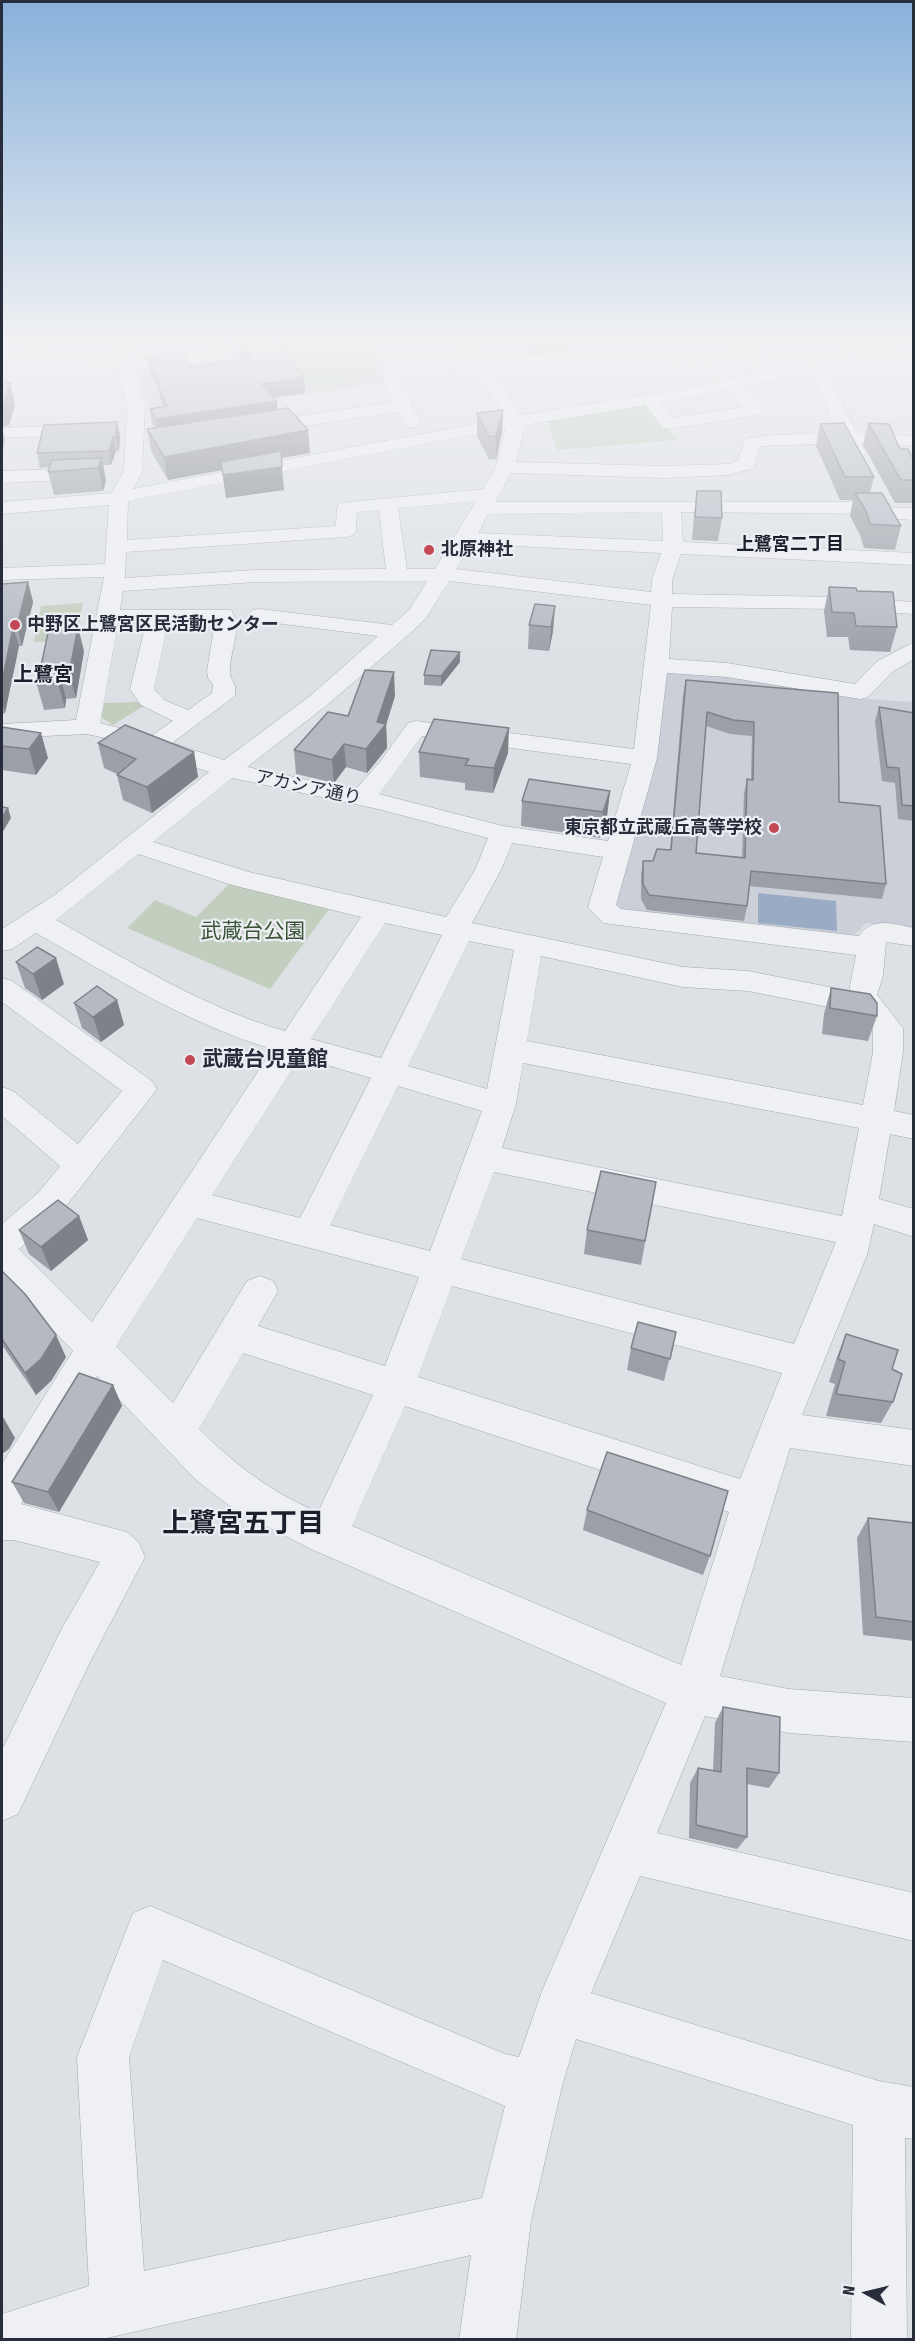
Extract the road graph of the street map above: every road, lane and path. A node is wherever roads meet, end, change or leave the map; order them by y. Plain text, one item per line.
1 (134, 448) edge
2 (382, 448) edge
3 (510, 448) edge
4 (750, 448) edge
5 (853, 448) edge
6 (505, 467) junction
7 (863, 468) edge
8 (133, 472) junction
9 (2, 477) edge
10 (873, 488) edge
11 (119, 496) junction
12 (485, 501) junction
13 (388, 503) junction
14 (671, 506) junction
15 (2, 508) edge
16 (885, 511) junction
17 (914, 514) edge
18 (465, 538) junction
19 (117, 547) junction
20 (673, 548) junction
21 (908, 550) edge
22 (2, 574) edge
23 (444, 574) junction
24 (397, 575) junction
25 (114, 578) junction
26 (663, 600) junction
27 (914, 608) edge
28 (260, 615) dead end
29 (108, 617) junction
30 (158, 617) junction
31 (283, 618) junction
32 (398, 632) junction
33 (262, 638) dead end
34 (914, 649) edge
35 (655, 665) junction
36 (190, 719) junction
37 (87, 727) junction
38 (2, 731) edge
39 (154, 745) junction
40 (645, 758) junction
41 (228, 770) junction
42 (361, 799) junction
43 (503, 834) junction
44 (133, 844) junction
45 (617, 851) junction
46 (378, 912) junction
47 (37, 921) junction
48 (457, 929) junction
49 (914, 937) edge
50 (2, 942) edge
51 (529, 945) junction
52 (870, 947) junction
53 (2, 988) edge
54 (869, 1005) junction
55 (291, 1045) junction
56 (509, 1049) junction
57 (388, 1073) junction
58 (2, 1099) edge
59 (500, 1104) junction
60 (876, 1120) junction
61 (914, 1127) edge
62 (483, 1157) junction
63 (81, 1164) junction
64 (191, 1203) junction
65 (858, 1220) junction
66 (914, 1223) edge
67 (309, 1233) junction
68 (2, 1244) edge
69 (2, 1254) edge
70 (442, 1269) junction
71 (260, 1291) dead end
72 (234, 1334) junction
73 (94, 1349) junction
74 (804, 1363) junction
75 (395, 1388) junction
76 (780, 1429) junction
77 (176, 1433) junction
78 (914, 1448) edge
79 (2, 1499) edge
80 (753, 1501) junction
81 (2, 1521) edge
82 (327, 1536) junction
83 (693, 1692) junction
84 (914, 1720) edge
85 (2, 1798) edge
86 (626, 1849) junction
87 (914, 1917) edge
88 (560, 2009) junction
89 (536, 2086) junction
90 (896, 2110) edge
91 (504, 2221) junction
92 (118, 2306) junction
93 (8, 2340) edge
94 (487, 2340) edge
95 (879, 2340) edge

1 - 8 street
2 - 11 street
3 - 6 street
4 - 6 street
5 - 7 street
6 - 12 street
8 - 9 street
8 - 11 street
10 - 16 street
11 - 15 street
11 - 19 street
12 - 13 street
12 - 14 street
12 - 18 street
13 - 19 street
13 - 24 street
14 - 16 street
14 - 20 street
16 - 17 street
16 - 21 street
18 - 20 street
18 - 23 street
19 - 25 street
20 - 21 street
20 - 26 street
22 - 25 street
23 - 24 street
23 - 26 street
23 - 32 street
24 - 25 street
25 - 29 street
26 - 27 street
26 - 35 street
28 - 31 street
29 - 30 street
29 - 37 street
30 - 36 street
30 - 36 street
31 - 32 street
31 - 33 street
32 - 41 street
34 - 35 street
35 - 40 street
36 - 39 street
37 - 38 street, アカシア通り
37 - 39 street, アカシア通り
39 - 41 street, アカシア通り
40 - 42 street
40 - 45 street
41 - 42 street, アカシア通り
41 - 44 street
42 - 43 street, アカシア通り
43 - 45 street, アカシア通り
43 - 48 street
44 - 46 street
44 - 47 street
45 - 52 street
46 - 48 street
46 - 55 street
47 - 50 street
47 - 55 street
48 - 51 street
48 - 57 street
49 - 52 street
51 - 54 street
51 - 56 street
52 - 54 street
53 - 63 street
54 - 60 street
55 - 57 street
55 - 64 street
56 - 59 street
56 - 60 street
57 - 59 street
57 - 67 street
58 - 63 street
59 - 62 street
60 - 61 street
60 - 65 street
62 - 65 street
62 - 70 street
63 - 68 street
64 - 67 street
64 - 73 street
65 - 66 street
65 - 74 street
67 - 70 street
69 - 73 street
70 - 74 street
70 - 75 street
71 - 72 street
72 - 75 street
72 - 77 street
73 - 77 street
73 - 79 street
74 - 76 street
75 - 80 street
75 - 82 street
76 - 78 street
76 - 80 street
77 - 82 street
80 - 83 street
81 - 85 street
82 - 83 street
83 - 84 street
83 - 86 street
86 - 87 street
86 - 88 street
88 - 89 street
88 - 90 street
89 - 91 street
89 - 92 street
90 - 95 street
91 - 92 street
91 - 94 street
92 - 93 street

